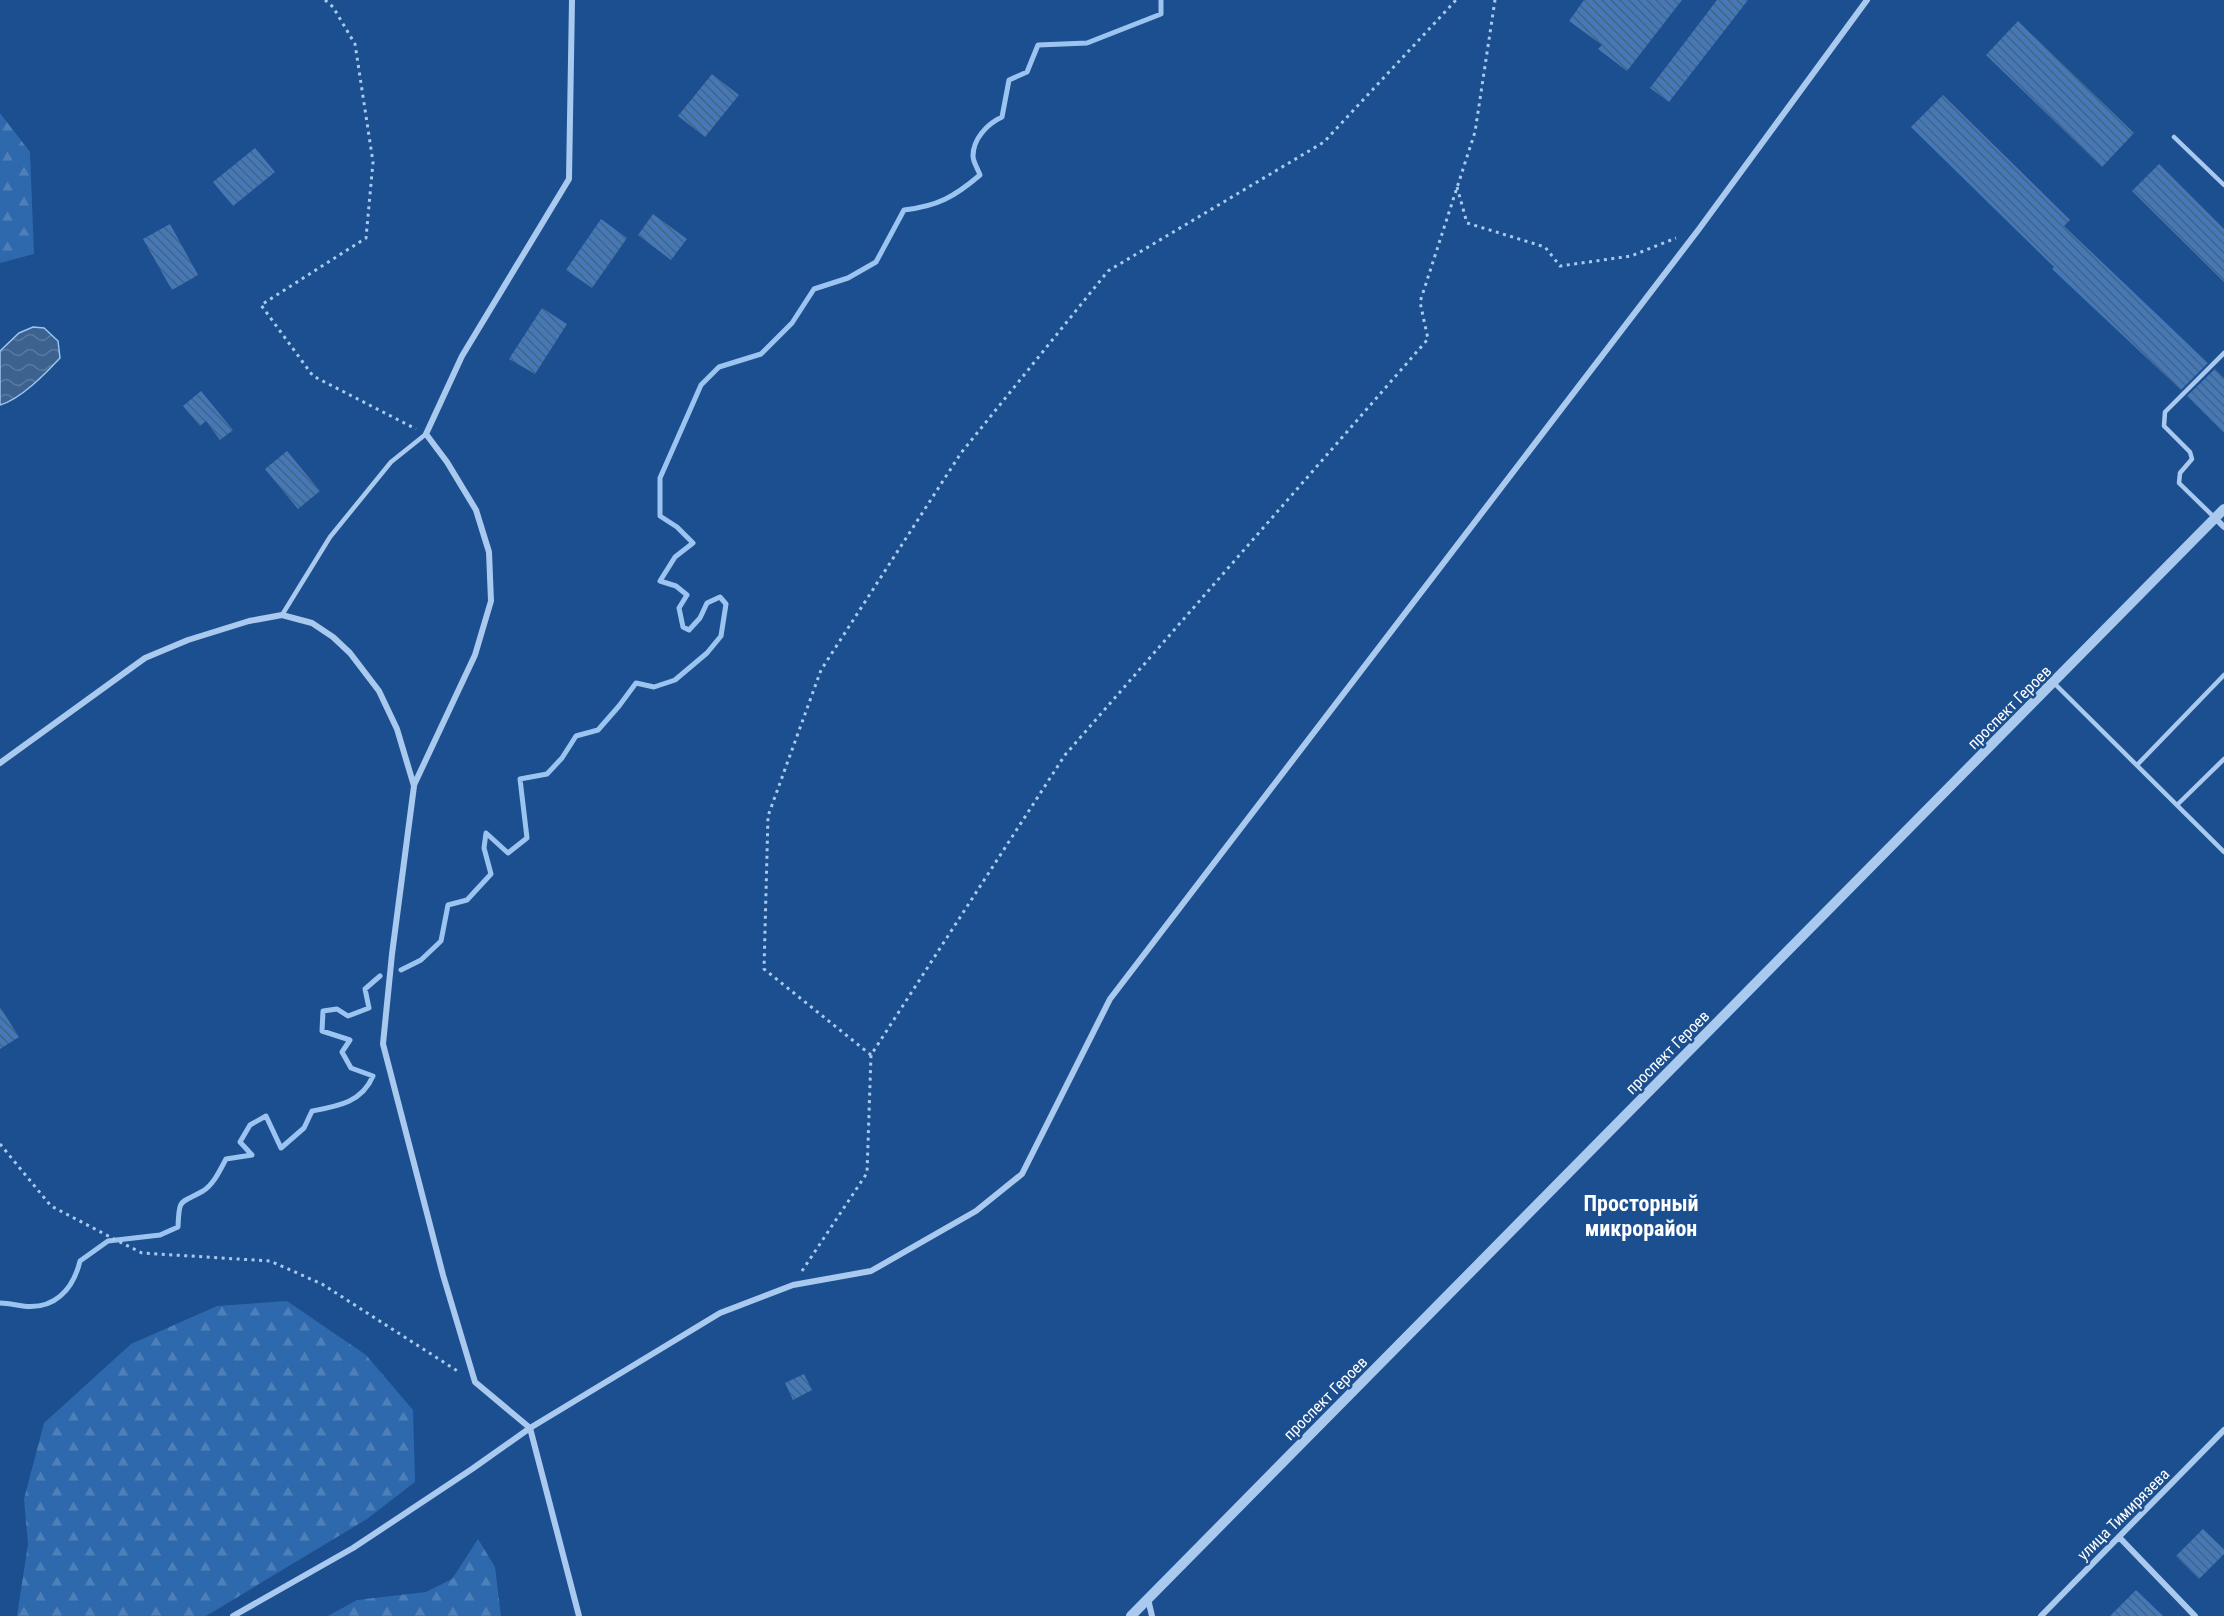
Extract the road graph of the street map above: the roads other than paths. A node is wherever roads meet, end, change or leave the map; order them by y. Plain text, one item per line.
1 (572, 0) edge
2 (1867, 0) edge
3 (2174, 137) dead end
4 (2224, 185) edge
5 (2224, 353) edge
6 (426, 434) junction
7 (2224, 509) edge
8 (2215, 518) junction
9 (2224, 527) edge
10 (282, 615) junction
11 (2224, 675) edge
12 (2054, 682) junction
13 (2224, 760) edge
14 (0, 764) edge
15 (2137, 765) junction
16 (414, 786) junction
17 (2177, 806) junction
18 (2224, 852) edge
19 (530, 1428) junction
20 (2224, 1430) edge
21 (2119, 1537) junction
22 (1148, 1599) junction
23 (233, 1616) edge
24 (579, 1616) edge
25 (1131, 1616) edge
26 (1152, 1616) edge
27 (2041, 1616) edge
28 (2194, 1616) edge

1 - 6 street
2 - 19 street
3 - 4 lane
5 - 8 lane
6 - 10 lane
6 - 16 street
7 - 8 street, проспект Героев
8 - 9 street
8 - 12 street, проспект Героев
10 - 14 street
10 - 16 street
11 - 15 lane
12 - 15 lane
12 - 22 street, проспект Героев
13 - 17 lane
15 - 17 lane
16 - 19 street
17 - 18 lane
19 - 23 street
19 - 24 street
20 - 21 street, улица Тимирязева
21 - 27 street, улица Тимирязева
21 - 28 street
22 - 25 street, проспект Героев
22 - 26 street

